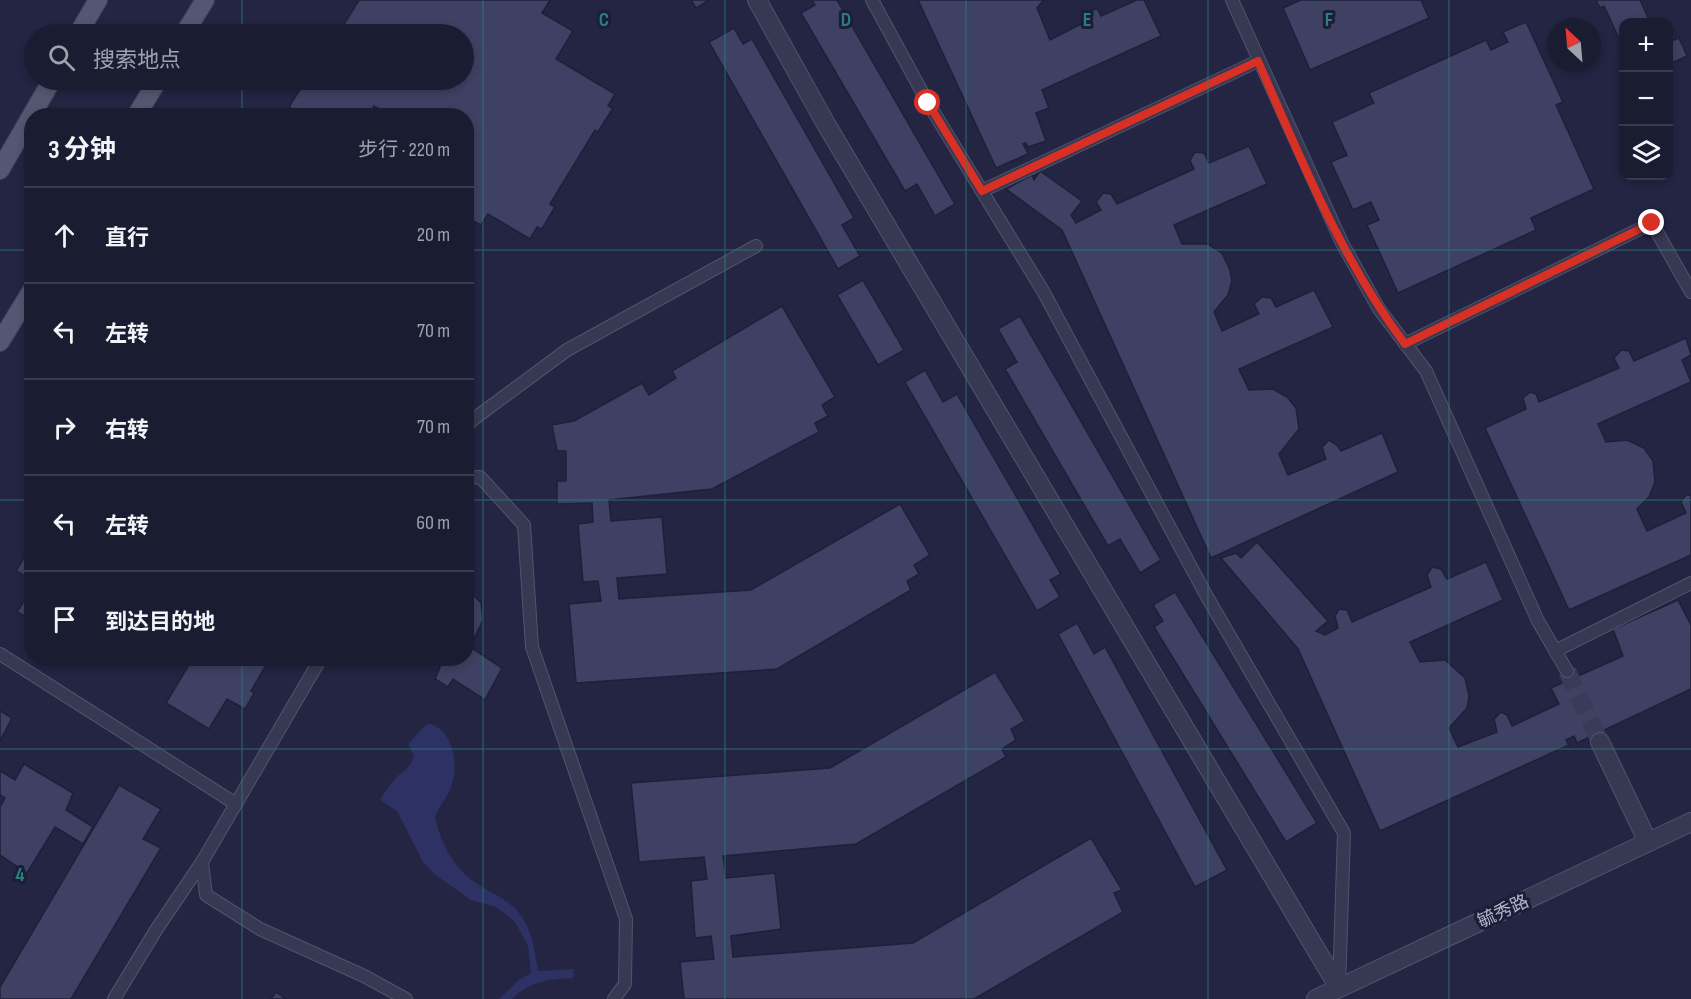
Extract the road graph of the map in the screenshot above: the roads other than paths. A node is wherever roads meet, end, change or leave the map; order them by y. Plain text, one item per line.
1 (98, 0) edge
2 (205, 0) edge
3 (757, 0) edge
4 (872, 0) edge
5 (1232, 0) edge
6 (84, 24) edge
7 (190, 24) edge
8 (1258, 61) junction
9 (46, 90) edge
10 (152, 90) edge
11 (36, 108) edge
12 (141, 108) edge
13 (24, 128) edge
14 (0, 170) edge
15 (982, 191) junction
16 (756, 246) dead end
17 (1691, 292) edge
18 (24, 303) edge
19 (0, 342) edge
20 (1405, 344) junction
21 (474, 419) edge
22 (474, 477) edge
23 (1691, 583) edge
24 (1557, 650) junction
25 (0, 654) edge
26 (316, 666) edge
27 (1567, 671) tunnel mouth
28 (1600, 742) tunnel mouth
29 (236, 804) junction
30 (1691, 822) edge
31 (1648, 842) junction
32 (202, 862) junction
33 (1339, 988) junction
34 (114, 999) edge
35 (406, 999) edge
36 (614, 999) edge
37 (1316, 999) edge

1 - 6 main road
2 - 7 main road
3 - 33 street
4 - 15 lane
5 - 8 lane
8 - 15 lane
8 - 20 lane
9 - 11 main road
10 - 12 main road
13 - 14 main road
15 - 33 lane
16 - 21 lane
17 - 20 lane
18 - 19 main road
20 - 24 lane
22 - 36 lane
23 - 24 lane
24 - 27 lane
25 - 29 lane
26 - 29 lane
28 - 31 street
29 - 32 lane
30 - 31 street, 毓秀路
31 - 33 street, 毓秀路
32 - 34 lane
32 - 35 lane
33 - 37 street, 毓秀路

